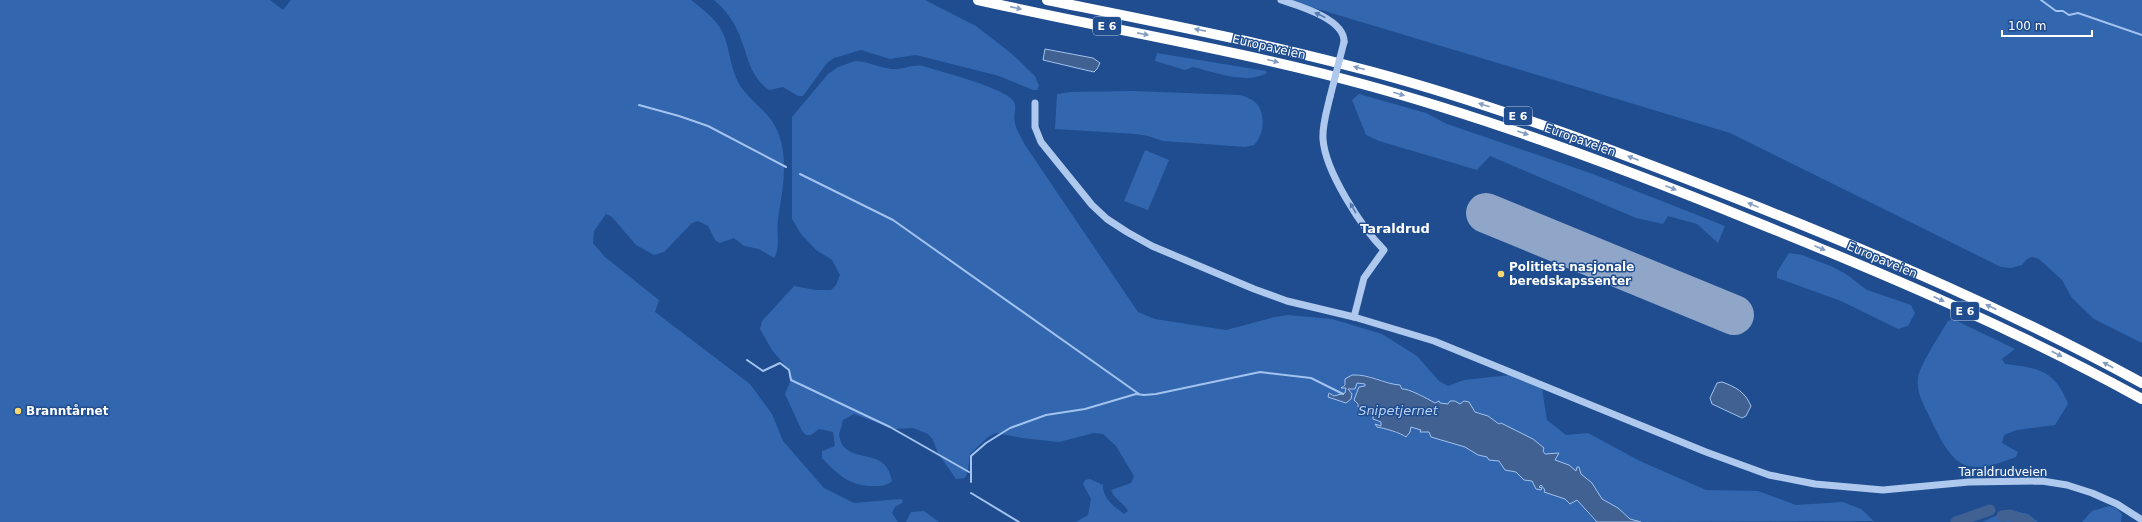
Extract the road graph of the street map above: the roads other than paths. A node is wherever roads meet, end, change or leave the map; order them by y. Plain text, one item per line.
1 (978, 0) edge
2 (1050, 0) edge
3 (1281, 0) edge
4 (1035, 103) dead end
5 (1354, 317) junction
6 (2142, 383) edge
7 (2142, 399) edge
8 (2142, 520) edge

1 -> 7 highway, Europaveien / E 6
6 -> 2 highway, Europaveien / E 6
5 -> 3 street, bridge
4 - 5 street, Taraldrudveien
5 - 8 street, Taraldrudveien

